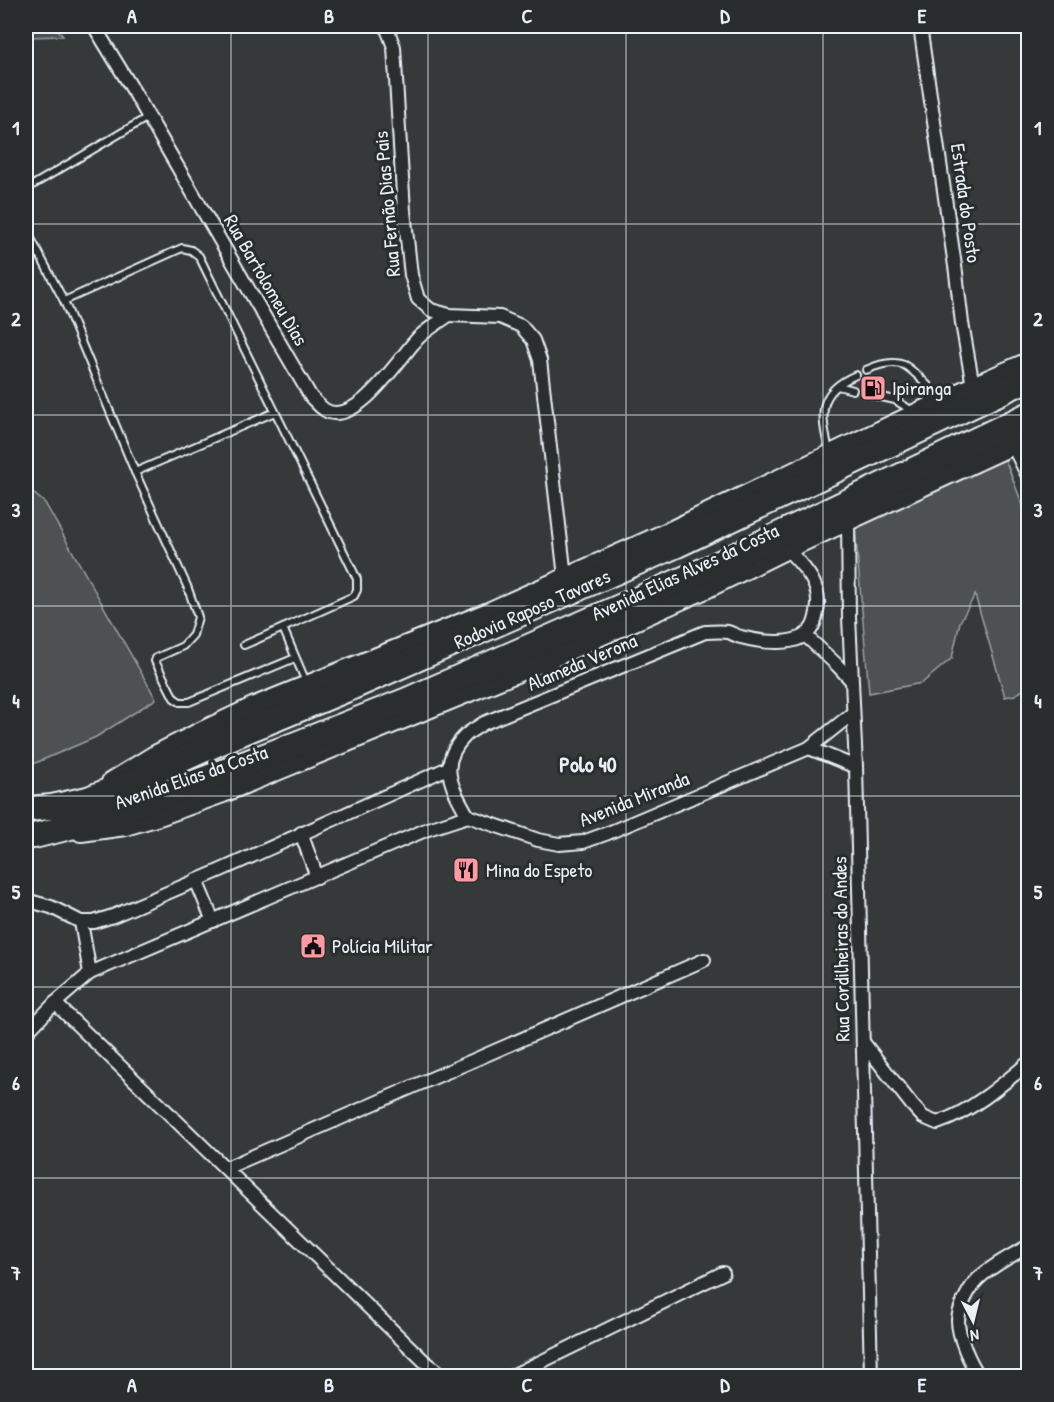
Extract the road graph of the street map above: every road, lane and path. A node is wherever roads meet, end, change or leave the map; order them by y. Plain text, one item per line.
1 (94, 26) edge
2 (386, 26) edge
3 (920, 26) edge
4 (149, 117) junction
5 (26, 189) edge
6 (26, 229) edge
7 (64, 301) junction
8 (449, 315) junction
9 (1029, 362) edge
10 (866, 370) dead end
11 (856, 375) dead end
12 (1029, 379) edge
13 (838, 386) junction
14 (973, 386) junction
15 (853, 390) dead end
16 (873, 395) dead end
17 (943, 400) junction
18 (275, 412) junction
19 (916, 413) junction
20 (1029, 416) edge
21 (1021, 442) edge
22 (830, 455) junction
23 (135, 472) junction
24 (1029, 476) edge
25 (848, 521) junction
26 (787, 549) junction
27 (565, 577) junction
28 (283, 628) junction
29 (805, 635) junction
30 (244, 645) dead end
31 (295, 658) junction
32 (851, 680) junction
33 (308, 686) junction
34 (853, 713) junction
35 (357, 739) joint
36 (809, 748) junction
37 (855, 767) junction
38 (448, 768) junction
39 (88, 799) junction
40 (26, 809) edge
41 (468, 816) junction
42 (301, 833) junction
43 (30, 836) edge
44 (317, 877) junction
45 (196, 880) junction
46 (26, 901) edge
47 (213, 921) junction
48 (81, 922) junction
49 (704, 960) dead end
50 (90, 973) junction
51 (55, 1003) junction
52 (26, 1033) edge
53 (863, 1042) junction
54 (1029, 1063) edge
55 (226, 1168) junction
56 (1029, 1246) edge
57 (723, 1273) dead end
58 (26, 1373) edge
59 (871, 1376) edge
60 (30, 1377) edge
61 (444, 1377) edge
62 (512, 1377) edge
63 (979, 1377) edge

1 - 4 street, Rua Bartolomeu Dias
2 - 8 street, Rua Fernão Dias Pais
3 - 14 street, Estrada do Posto
4 - 5 lane
4 - 8 street, Rua Bartolomeu Dias
6 - 7 lane
7 - 18 lane
7 - 23 lane
8 - 27 street, Rua Fernão Dias Pais
9 - 14 main road
10 - 17 lane
11 - 13 lane
12 - 39 highway, Rodovia Raposo Tavares
13 - 15 lane
13 - 22 lane
14 - 17 main road
16 - 19 lane
17 - 19 main road
18 - 23 lane
18 - 28 lane
19 - 22 main road
20 - 43 highway, Rodovia Raposo Tavares
21 - 24 street
21 - 25 main road, Avenida Elias Alves da Costa
22 - 27 main road
23 - 31 lane
25 - 26 main road, Avenida Elias Alves da Costa
25 - 32 street, Rua Cordilheiras do Andes
26 - 29 street
26 - 35 main road, Avenida Elias Alves da Costa
27 - 33 main road
28 - 30 lane
28 - 31 lane
29 - 32 street
29 - 38 street, Alameda Verona
31 - 33 lane
32 - 34 street, Rua Cordilheiras do Andes
33 - 39 main road
34 - 36 street, Avenida Miranda
34 - 37 street, Rua Cordilheiras do Andes
35 - 43 main road, Avenida Elias da Costa
36 - 37 street
36 - 41 street, Avenida Miranda
37 - 53 street, Rua Cordilheiras do Andes
38 - 41 street
38 - 42 street
39 - 40 highway, Rodovia Raposo Tavares
41 - 44 street
42 - 44 street
42 - 45 street
44 - 47 street
45 - 47 street
45 - 48 street
46 - 48 street
47 - 50 street
48 - 50 street
49 - 55 street
50 - 51 street
51 - 52 street
51 - 55 street
53 - 54 street
53 - 59 street, Rua Cordilheiras do Andes
55 - 61 street
56 - 63 street
57 - 62 street
58 - 60 street

